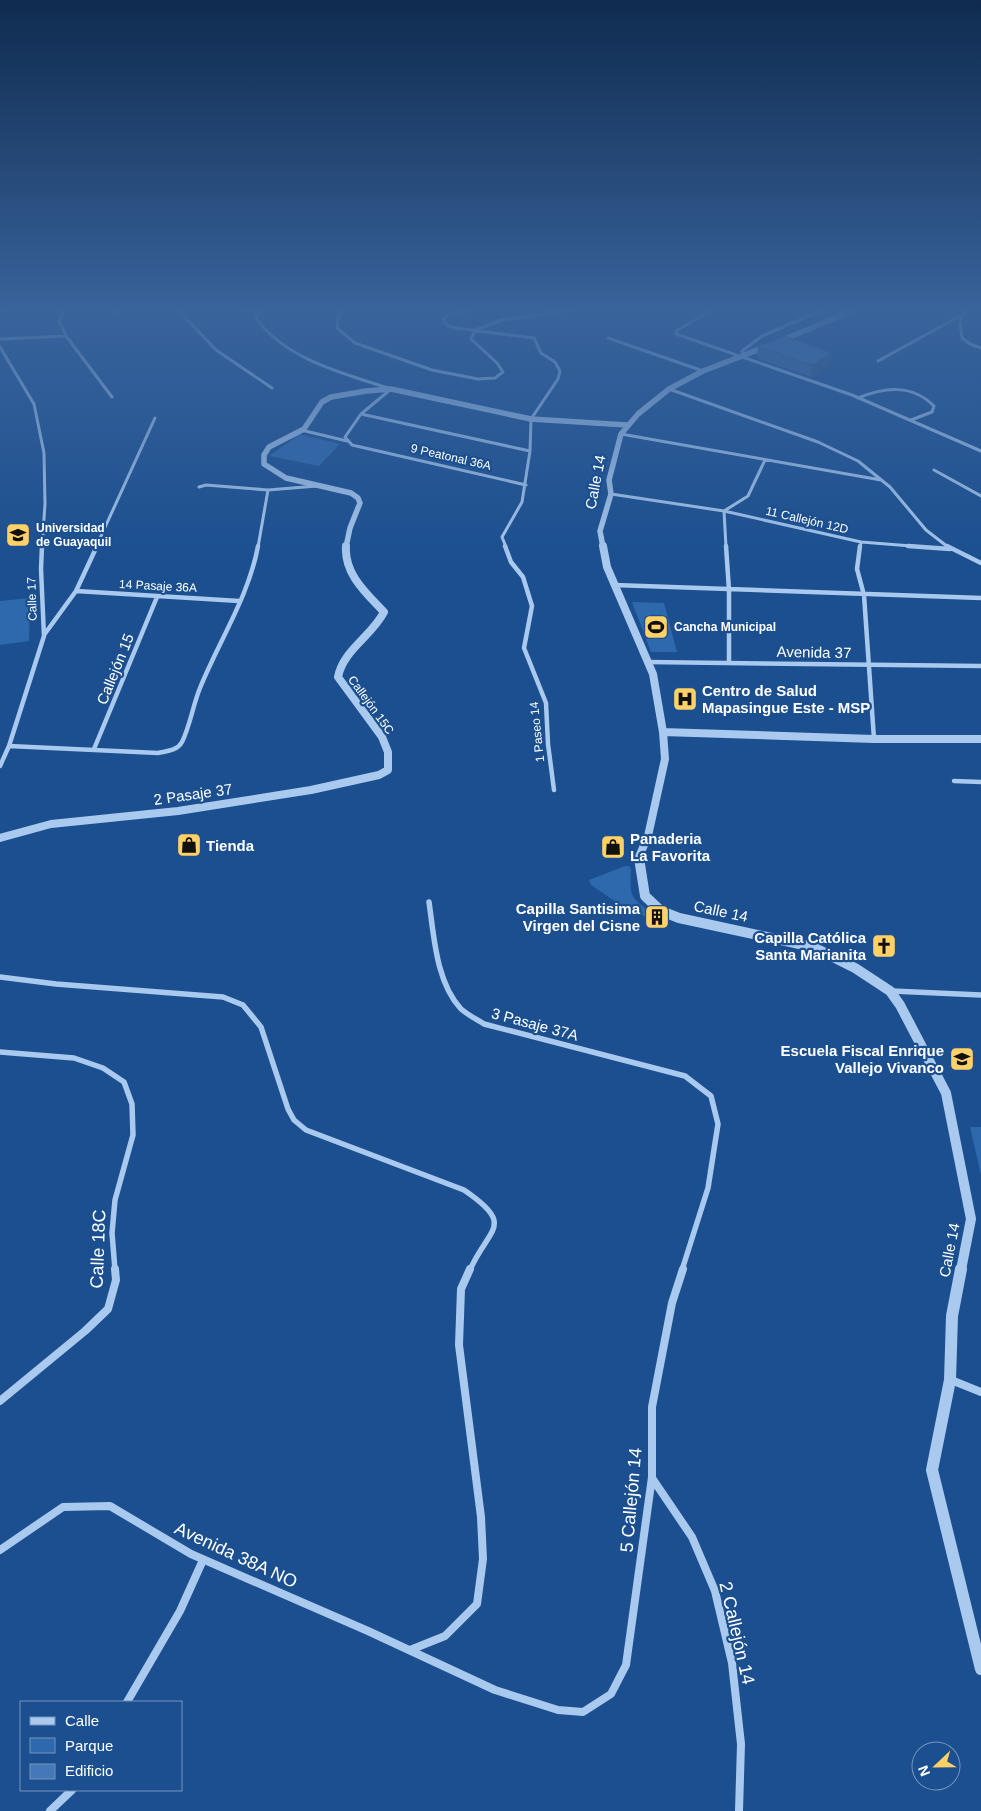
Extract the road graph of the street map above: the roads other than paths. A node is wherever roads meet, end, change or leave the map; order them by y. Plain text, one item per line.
1 (28, 395) edge
2 (110, 395) edge
3 (350, 395) edge
4 (385, 395) edge
5 (417, 395) edge
6 (548, 395) edge
7 (662, 395) edge
8 (684, 395) edge
9 (848, 395) edge
10 (866, 395) edge
11 (918, 395) edge
12 (112, 397) dead end
13 (858, 398) junction
14 (362, 414) junction
15 (156, 418) dead end
16 (531, 419) junction
17 (911, 420) junction
18 (628, 425) junction
19 (301, 430) junction
20 (621, 434) junction
21 (347, 441) junction
22 (530, 451) junction
23 (981, 451) edge
24 (765, 460) junction
25 (934, 470) dead end
26 (882, 480) junction
27 (526, 485) junction
28 (199, 486) dead end
29 (320, 486) junction
30 (268, 490) junction
31 (611, 494) junction
32 (981, 496) edge
33 (724, 512) junction
34 (861, 542) junction
35 (951, 549) junction
36 (981, 563) edge
37 (614, 585) junction
38 (729, 590) junction
39 (76, 591) junction
40 (864, 595) junction
41 (157, 597) junction
42 (981, 598) edge
43 (238, 601) junction
44 (44, 636) junction
45 (647, 662) junction
46 (729, 662) junction
47 (870, 664) junction
48 (981, 666) edge
49 (663, 732) junction
50 (981, 738) edge
51 (874, 739) junction
52 (9, 746) junction
53 (94, 749) junction
54 (0, 766) edge
55 (388, 770) joint
56 (954, 781) dead end
57 (981, 782) edge
58 (554, 790) dead end
59 (0, 838) edge
60 (429, 902) dead end
61 (0, 978) edge
62 (890, 991) junction
63 (981, 995) edge
64 (0, 1052) edge
65 (711, 1096) joint
66 (950, 1380) junction
67 (981, 1392) edge
68 (0, 1402) edge
69 (652, 1477) junction
70 (0, 1550) edge
71 (203, 1560) junction
72 (410, 1650) junction
73 (981, 1666) edge
74 (128, 1701) edge
75 (71, 1791) edge
76 (50, 1811) edge
77 (739, 1811) edge

1 - 44 street, Calle 17
2 - 12 street
3 - 19 street, Callejón 15C
4 - 14 street
5 - 16 street, Callejón 15C
6 - 16 street
7 - 18 street, Calle 14
8 - 26 street
9 - 13 street
10 - 13 street
11 - 17 street
13 - 17 street
14 - 21 street
14 - 22 street
15 - 39 street
16 - 18 street, Callejón 15C
16 - 22 street, 1 Paseo 14
17 - 23 street
18 - 20 street, Calle 14
19 - 21 street, 9 Peatonal 36A
19 - 29 street, Callejón 15C
20 - 24 street
20 - 31 street, Calle 14
21 - 27 street, 9 Peatonal 36A
22 - 27 street, 1 Paseo 14
24 - 26 street
24 - 33 street
25 - 32 street
26 - 35 street
27 - 58 street, 1 Paseo 14
28 - 30 street
29 - 30 street
29 - 55 street, Callejón 15C
30 - 43 street
31 - 33 street, 11 Callejón 12D
31 - 37 street, Calle 14
33 - 34 street, 11 Callejón 12D
33 - 38 street
34 - 35 street
34 - 40 street, 11 Callejón 12D
35 - 36 street
37 - 38 street
37 - 45 street, Calle 14
38 - 40 street
38 - 46 street
39 - 41 street, 14 Pasaje 36A
39 - 44 street
40 - 42 street
40 - 47 street, 11 Callejón 12D
41 - 43 street, 14 Pasaje 36A
41 - 53 street, Callejón 15
43 - 53 street
44 - 52 street, Calle 17
45 - 46 street, Avenida 37
45 - 49 street, Calle 14
46 - 47 street, Avenida 37
47 - 48 street, Avenida 37
47 - 51 street, 11 Callejón 12D
49 - 51 street
49 - 62 street, Calle 14
50 - 51 street
52 - 53 street
52 - 54 street, Calle 17
55 - 59 street, 2 Pasaje 37
56 - 57 street
60 - 65 street, 3 Pasaje 37A
61 - 72 street
62 - 63 street
62 - 66 street, Calle 14
64 - 68 street, Calle 18C
65 - 69 street, 5 Callejón 14
66 - 67 street
66 - 73 street, Calle 14
69 - 72 street, 5 Callejón 14
69 - 77 street, 2 Callejón 14
70 - 71 street, Avenida 38A NO
71 - 72 street, Avenida 38A NO
71 - 74 street
75 - 76 street

